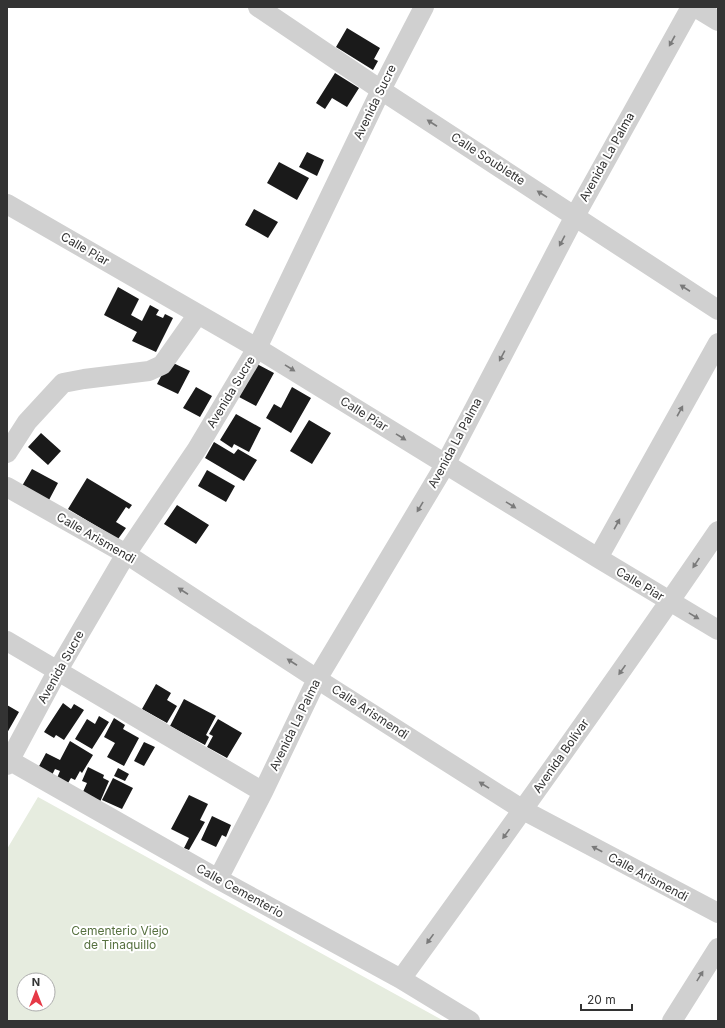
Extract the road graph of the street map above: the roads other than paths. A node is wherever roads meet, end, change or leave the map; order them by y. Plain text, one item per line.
1 (258, 7) edge
2 (424, 7) edge
3 (691, 7) edge
4 (695, 7) edge
5 (718, 21) edge
6 (381, 90) junction
7 (7, 204) edge
8 (575, 216) junction
9 (718, 310) edge
10 (198, 314) junction
11 (718, 343) edge
12 (257, 348) junction
13 (7, 453) edge
14 (445, 465) junction
15 (7, 488) edge
16 (718, 531) edge
17 (126, 554) junction
18 (598, 558) junction
19 (670, 602) junction
20 (718, 630) edge
21 (7, 641) edge
22 (58, 670) junction
23 (317, 679) junction
24 (8, 762) edge
25 (263, 792) junction
26 (523, 810) junction
27 (218, 879) junction
28 (718, 914) edge
29 (718, 948) edge
30 (401, 979) junction
31 (470, 1021) edge
32 (672, 1021) edge

1 - 6 street, Calle Soublette
2 - 6 street, Avenida Sucre
3 -> 8 street, Avenida La Palma
4 - 5 street
8 -> 6 street, Calle Soublette
6 - 12 street, Avenida Sucre
7 - 10 street, Calle Piar
9 -> 8 street, Calle Soublette
8 -> 14 street, Avenida La Palma
10 - 12 street, Calle Piar
10 - 13 street
18 -> 11 street
12 -> 14 street, Calle Piar
12 - 17 street, Avenida Sucre
14 -> 18 street, Calle Piar
14 -> 23 street, Avenida La Palma
15 - 17 street, Calle Arismendi
16 -> 19 street, Avenida Bolívar
17 - 22 street, Avenida Sucre
23 -> 17 street, Calle Arismendi
18 - 19 street, Calle Piar
19 -> 20 street, Calle Piar
19 -> 26 street, Avenida Bolívar
21 - 22 street
22 - 24 street, Avenida Sucre
22 - 25 street
23 - 25 street, Avenida La Palma
26 -> 23 street, Calle Arismendi
24 - 27 street, Calle Cementerio
25 - 27 street, Avenida La Palma
28 -> 26 street, Calle Arismendi
26 -> 30 street, Avenida Bolívar
27 - 30 street, Calle Cementerio
32 -> 29 street
30 - 31 street, Calle Cementerio

